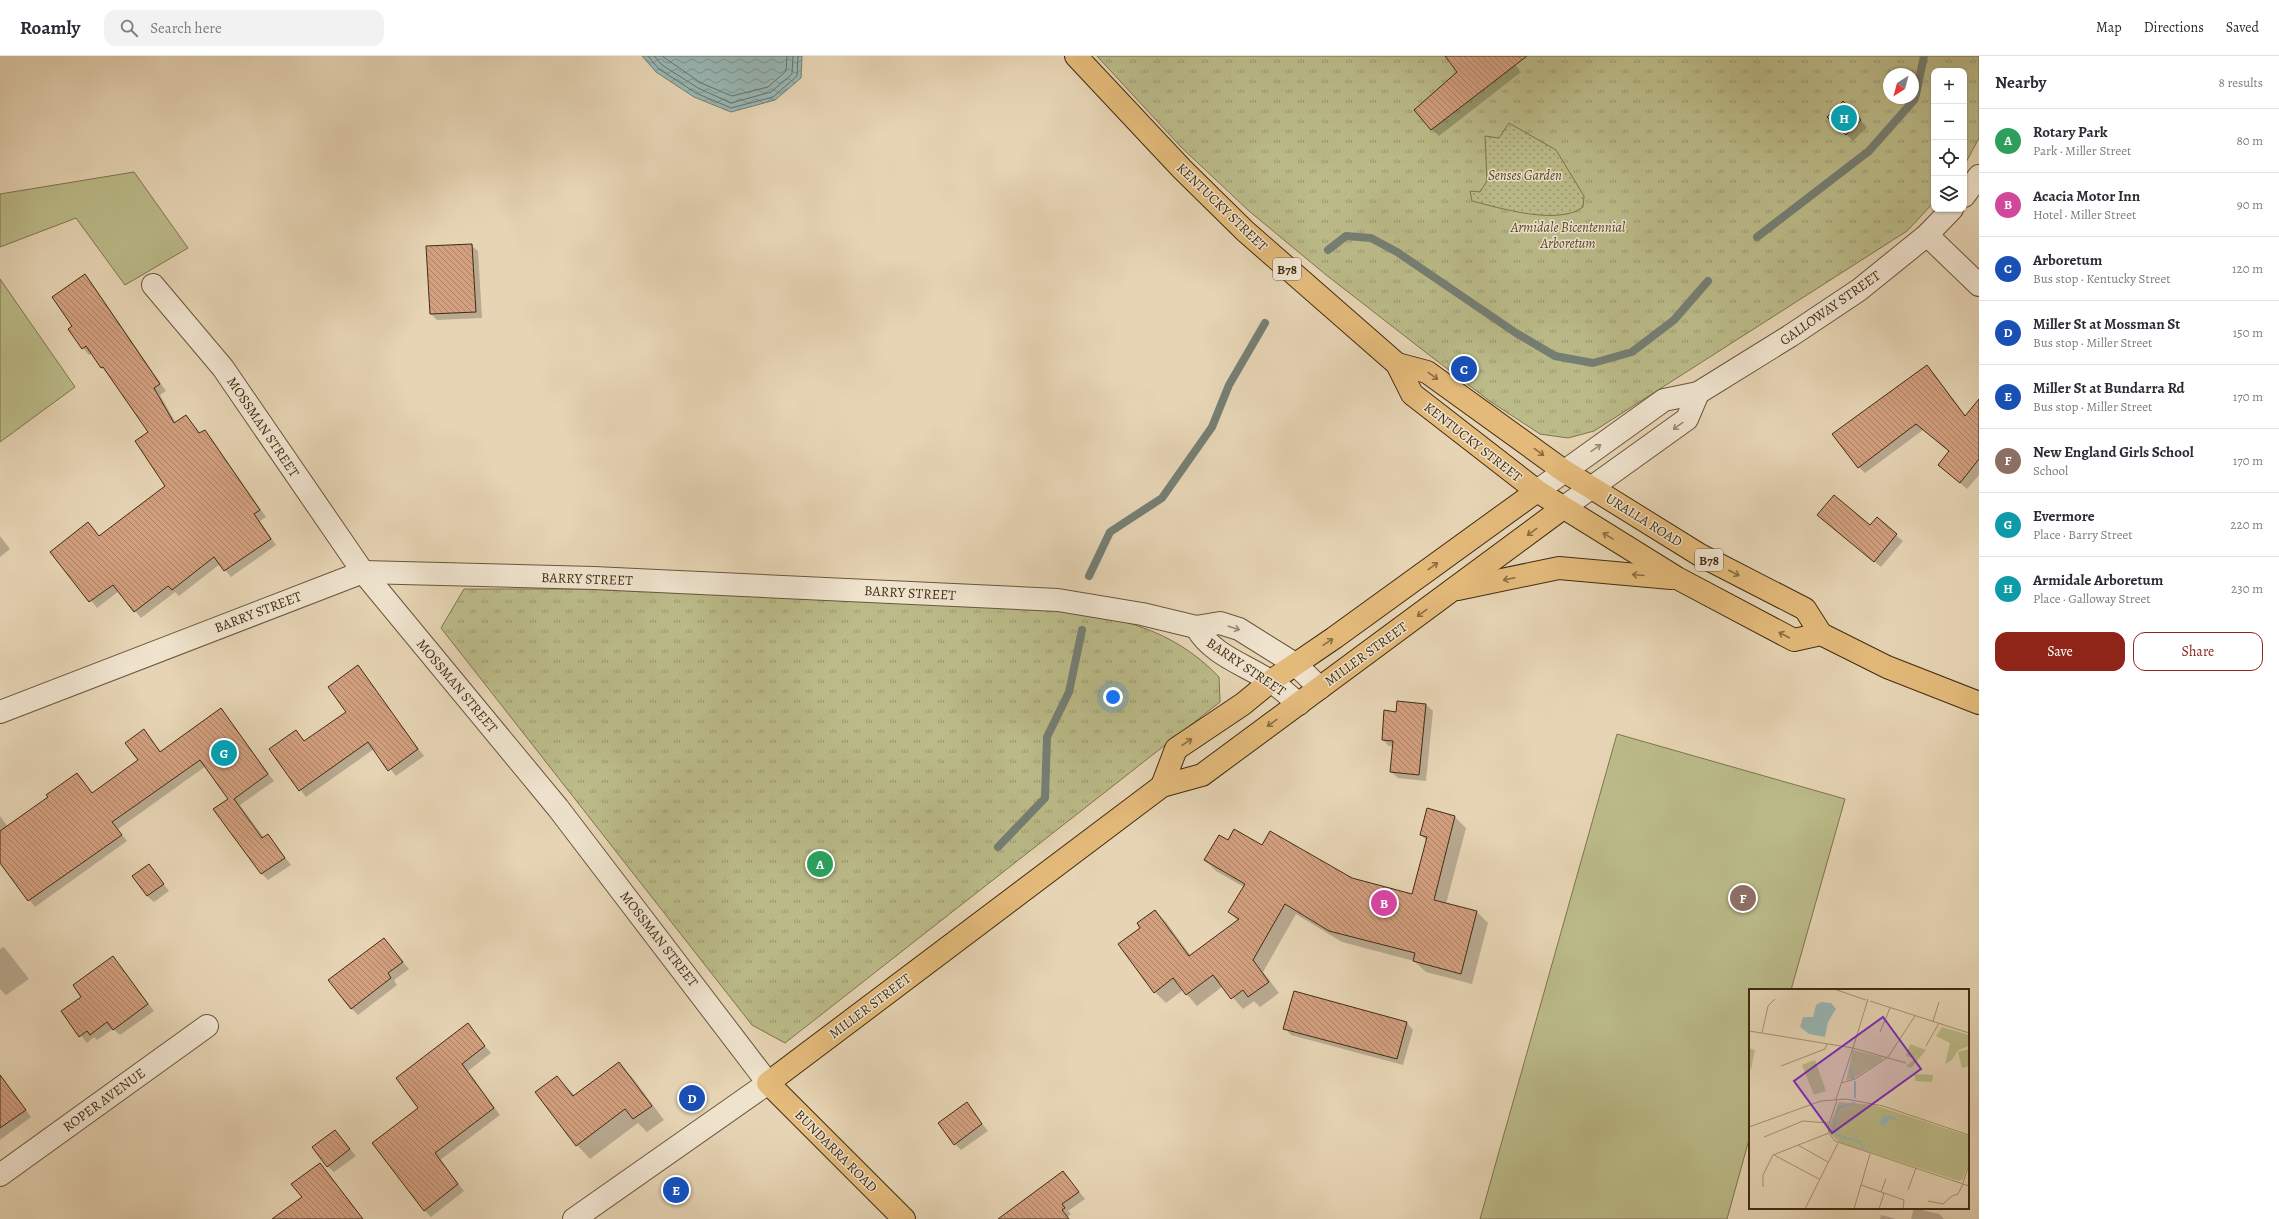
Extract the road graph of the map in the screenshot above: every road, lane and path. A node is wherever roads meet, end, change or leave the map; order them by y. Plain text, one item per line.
1 (1076, 56) edge
2 (1979, 176) edge
3 (1967, 192) edge
4 (1949, 212) edge
5 (1927, 235) junction
6 (153, 285) dead end
7 (1979, 285) edge
8 (1397, 364) junction
9 (1698, 394) junction
10 (1564, 471) junction
11 (1592, 488) junction
12 (1536, 491) junction
13 (1563, 508) junction
14 (363, 572) junction
15 (1677, 578) junction
16 (1453, 590) junction
17 (1196, 627) junction
18 (1821, 634) junction
19 (1295, 664) junction
20 (1271, 681) junction
21 (1320, 688) junction
22 (1979, 703) edge
23 (1299, 704) junction
24 (0, 712) edge
25 (1162, 786) junction
26 (207, 1026) dead end
27 (768, 1083) junction
28 (0, 1174) edge
29 (574, 1219) edge
30 (904, 1219) edge

1 - 8 main road, KENTUCKY STREET / B78
2 - 3 street
4 - 5 street, GALLOWAY STREET
5 - 7 street
5 - 9 street, GALLOWAY STREET
6 - 14 street, MOSSMAN STREET
8 -> 10 main road, KENTUCKY STREET / B78
8 - 12 main road, KENTUCKY STREET / B78
10 -> 9 street, GALLOWAY STREET
9 -> 11 street
10 - 11 main road, URALLA ROAD / B78
10 - 12 street, GALLOWAY STREET
11 - 13 street
11 -> 18 main road, URALLA ROAD / B78
12 - 13 main road, KENTUCKY STREET / B78
19 -> 12 main road
15 -> 13 main road, B78
13 -> 16 main road, MILLER STREET
14 - 17 street, BARRY STREET
14 - 24 street, BARRY STREET
14 - 27 street, MOSSMAN STREET
15 -> 16 main road
18 -> 15 main road, B78
16 -> 21 main road, MILLER STREET
17 -> 19 street, BARRY STREET
17 - 20 street, BARRY STREET
18 - 22 main road
19 - 20 main road
19 - 21 street, BARRY STREET
20 - 23 street, BARRY STREET
25 -> 20 main road
21 - 23 main road, MILLER STREET
23 -> 25 main road, MILLER STREET
25 - 27 main road, MILLER STREET
26 - 28 street, ROPER AVENUE
27 - 29 street, MILLER STREET
27 - 30 main road, BUNDARRA ROAD

